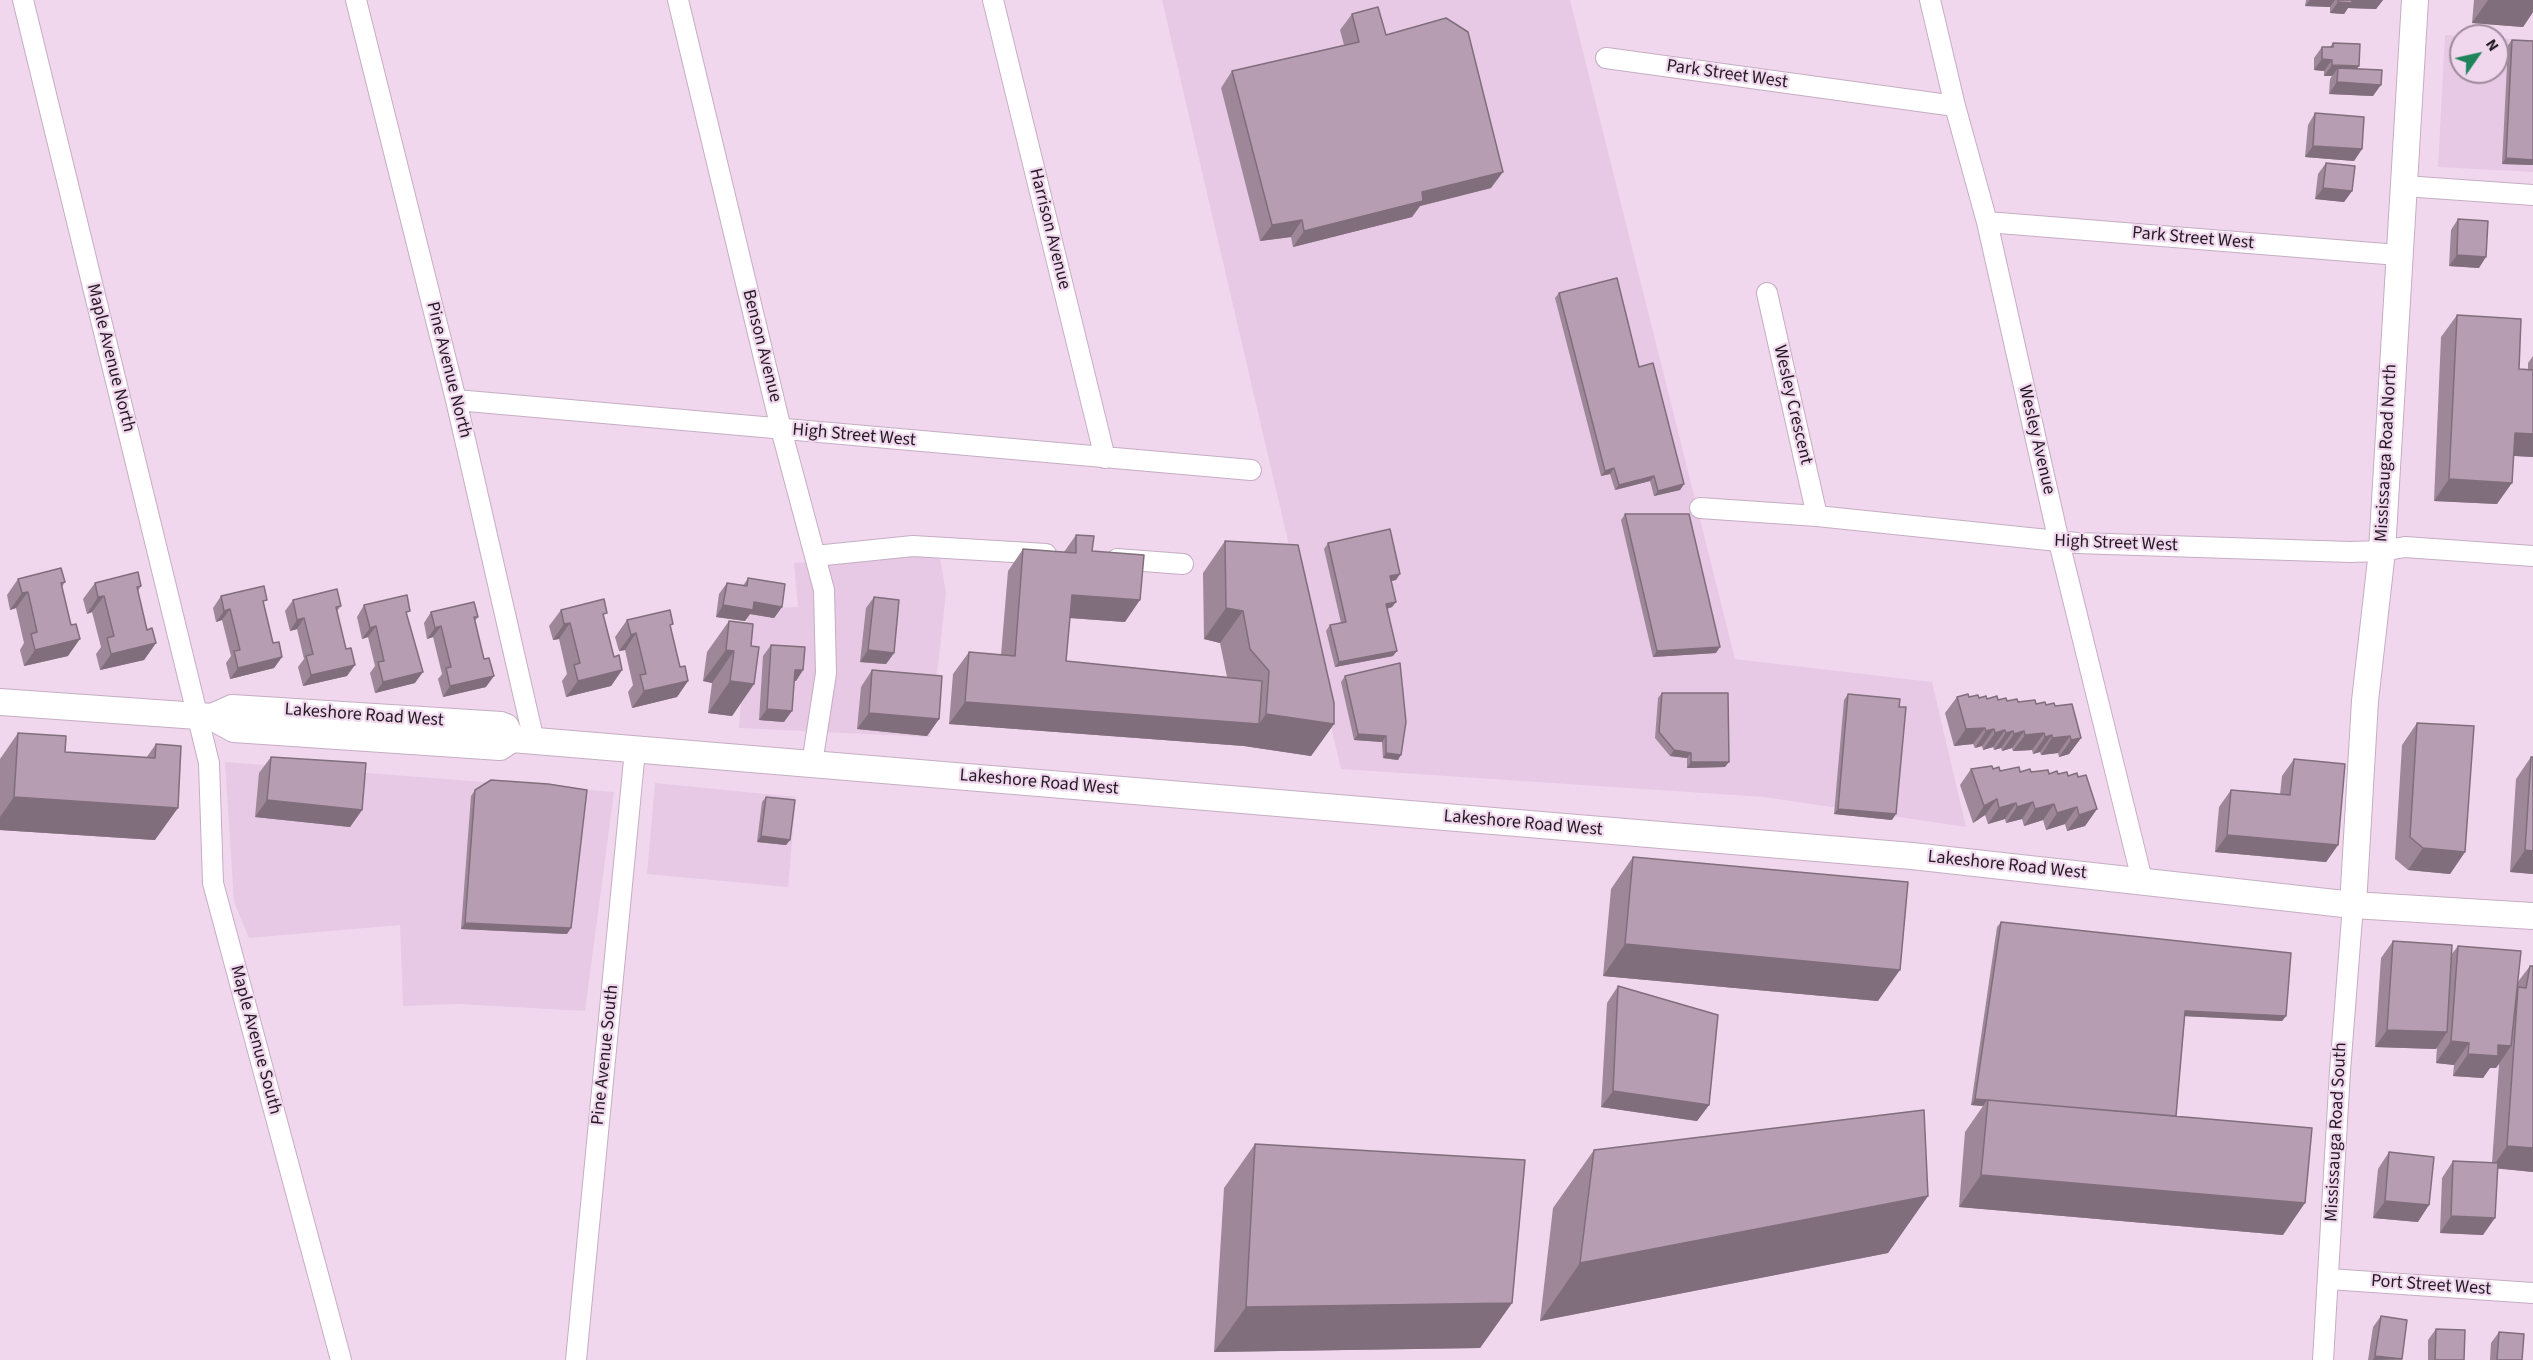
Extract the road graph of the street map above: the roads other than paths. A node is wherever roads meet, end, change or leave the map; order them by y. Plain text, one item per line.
1 (23, 0) edge
2 (356, 0) edge
3 (678, 0) edge
4 (993, 0) edge
5 (1930, 0) edge
6 (2415, 0) edge
7 (1606, 58) dead end
8 (1955, 106) junction
9 (2404, 186) junction
10 (2533, 195) edge
11 (1987, 222) junction
12 (2398, 255) junction
13 (1767, 293) dead end
14 (456, 400) junction
15 (782, 429) junction
16 (1105, 458) junction
17 (1251, 470) dead end
18 (1700, 508) dead end
19 (1817, 516) junction
20 (2059, 542) junction
21 (2382, 551) junction
22 (815, 556) junction
23 (1067, 556) edge
24 (2533, 556) edge
25 (1102, 558) edge
26 (1183, 564) dead end
27 (0, 702) edge
28 (204, 716) junction
29 (523, 740) junction
30 (635, 750) junction
31 (812, 764) junction
32 (2142, 880) junction
33 (2353, 905) junction
34 (2533, 916) edge
35 (2329, 1279) junction
36 (2533, 1293) edge
37 (341, 1360) edge
38 (576, 1360) edge
39 (2323, 1360) edge

1 - 28 street, Maple Avenue North
2 - 14 street, Pine Avenue North
3 - 15 street, Benson Avenue
4 - 16 street, Harrison Avenue
5 - 8 street, Wesley Avenue
6 - 9 main road, Mississauga Road North
7 - 8 street, Park Street West
8 - 11 street, Wesley Avenue
9 - 10 street
9 - 12 main road, Mississauga Road North
11 - 12 street, Park Street West
11 - 20 street, Wesley Avenue
12 - 21 main road, Mississauga Road North
13 - 19 street, Wesley Crescent
14 - 15 street, High Street West
14 - 29 street, Pine Avenue North
15 - 16 street, High Street West
15 - 22 street, Benson Avenue
16 - 17 street, High Street West
18 - 19 street, High Street West
19 - 20 street, High Street West
20 - 21 street, High Street West
20 - 32 street, Wesley Avenue
21 - 24 street, High Street West
21 - 33 main road, Mississauga Road North
22 - 23 street
22 - 31 street, Benson Avenue
25 - 26 street
27 - 28 main road, Lakeshore Road West
28 - 29 main road, Lakeshore Road West
28 - 37 street, Maple Avenue South
29 - 30 main road, Lakeshore Road West
30 - 31 main road, Lakeshore Road West
30 - 38 street, Pine Avenue South
31 - 32 main road, Lakeshore Road West
32 - 33 main road, Lakeshore Road West
33 - 34 main road, Lakeshore Road West
33 - 35 street, Mississauga Road South
35 - 36 street, Port Street West
35 - 39 street, Mississauga Road South

